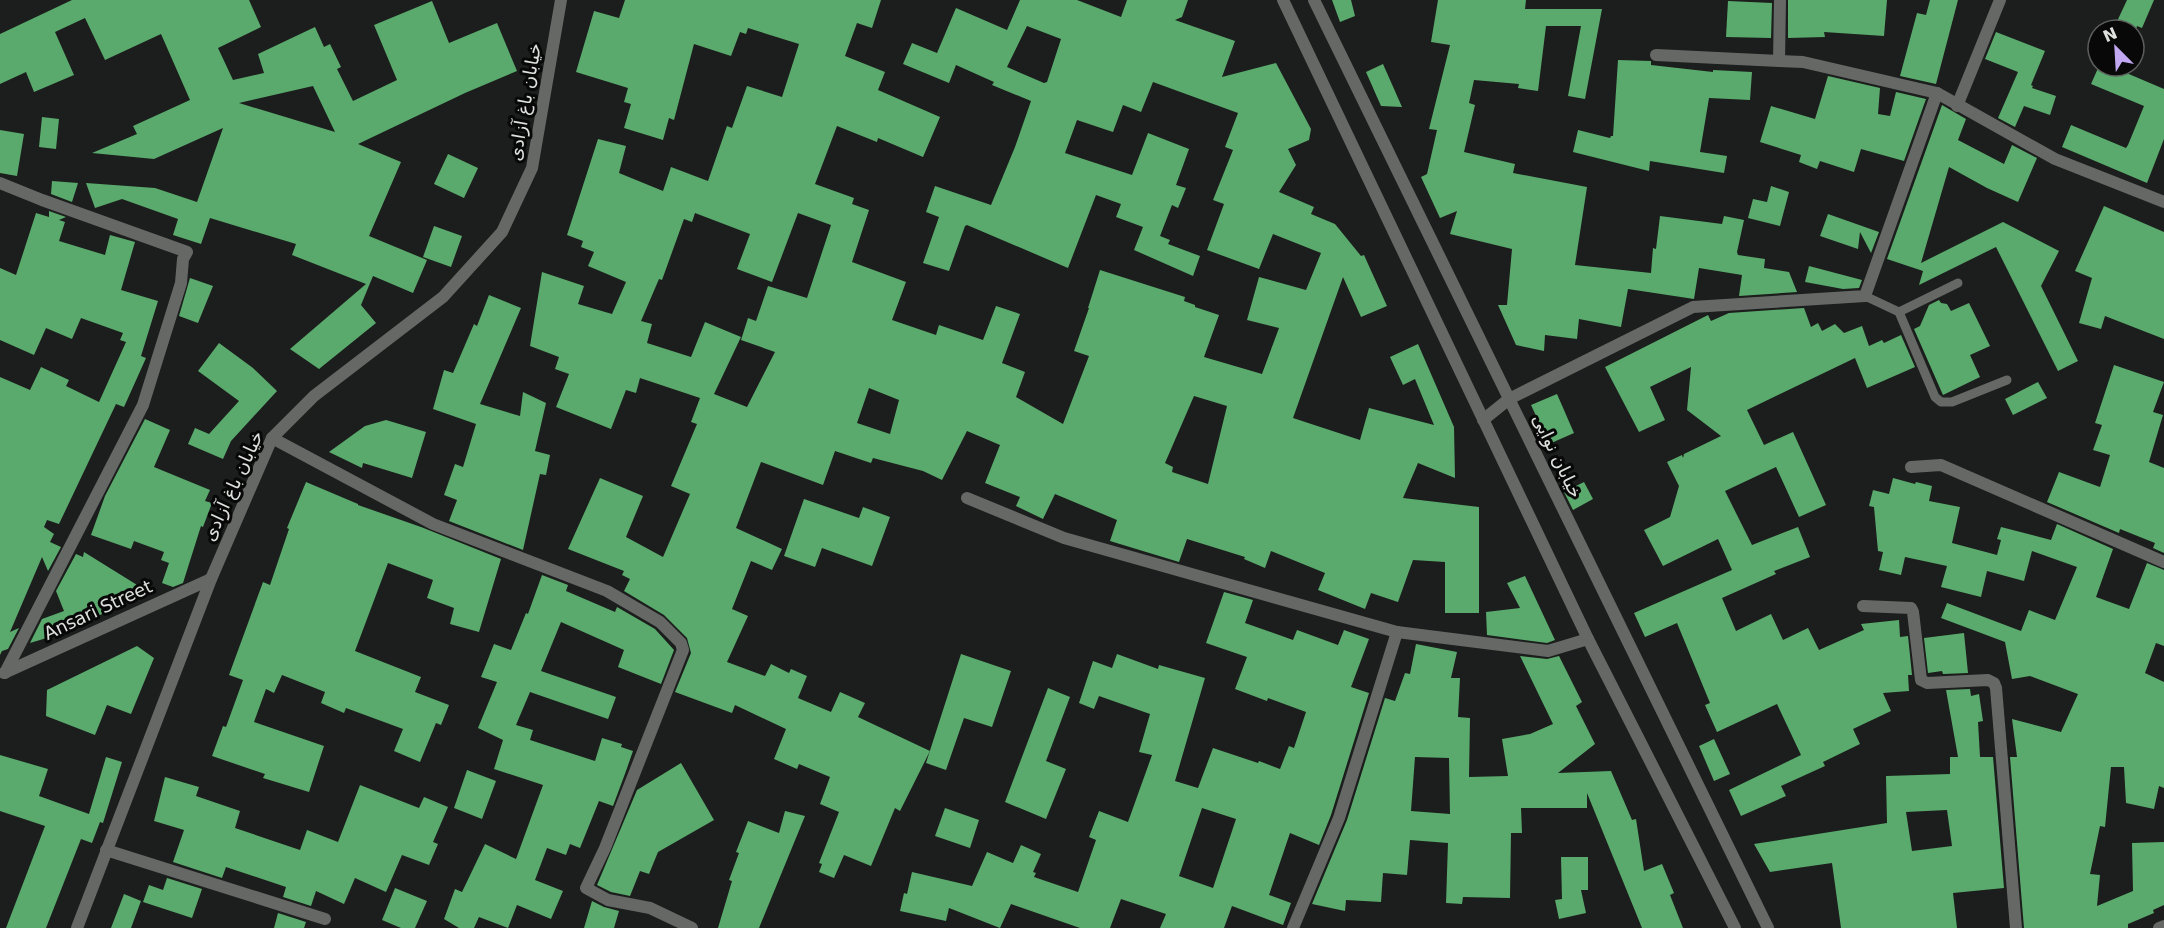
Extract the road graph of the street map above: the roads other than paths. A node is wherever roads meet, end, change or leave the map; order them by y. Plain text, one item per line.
1 (561, 0) edge
2 (1283, 0) edge
3 (1314, 0) edge
4 (1780, 0) edge
5 (2000, 0) edge
6 (1656, 55) dead end
7 (1779, 61) junction
8 (1937, 93) junction
9 (1957, 106) junction
10 (0, 183) edge
11 (2164, 202) edge
12 (1958, 283) dead end
13 (1865, 296) junction
14 (1899, 312) junction
15 (2007, 380) dead end
16 (1509, 399) junction
17 (1483, 420) junction
18 (272, 438) junction
19 (1911, 467) dead end
20 (967, 498) dead end
21 (2164, 562) edge
22 (211, 579) junction
23 (1863, 606) dead end
24 (1397, 632) junction
25 (1588, 639) junction
26 (2, 674) edge
27 (106, 850) junction
28 (325, 919) dead end
29 (2164, 926) edge
30 (77, 928) edge
31 (692, 928) edge
32 (1293, 928) edge
33 (1735, 928) edge
34 (1768, 928) edge
35 (2016, 928) edge
36 (2159, 928) edge

1 - 18 street, خیابان باغ آزادی
2 - 17 street
3 - 16 street, خیابان نوایی
4 - 7 street
5 - 9 street
6 - 7 street
7 - 8 street
8 - 9 street
8 - 13 street
9 - 11 street
10 - 26 street
12 - 14 lane
13 - 14 lane
13 - 16 street
14 - 15 lane
16 - 17 street
16 - 34 street, خیابان نوایی
17 - 25 street
18 - 22 street, خیابان باغ آزادی
18 - 31 street
19 - 21 street
20 - 24 street
22 - 26 street, Ansari Street
22 - 27 street, خیابان باغ آزادی
23 - 35 street
24 - 25 street
24 - 32 street
25 - 33 street
27 - 28 street
27 - 30 street, خیابان باغ آزادی
29 - 36 street

